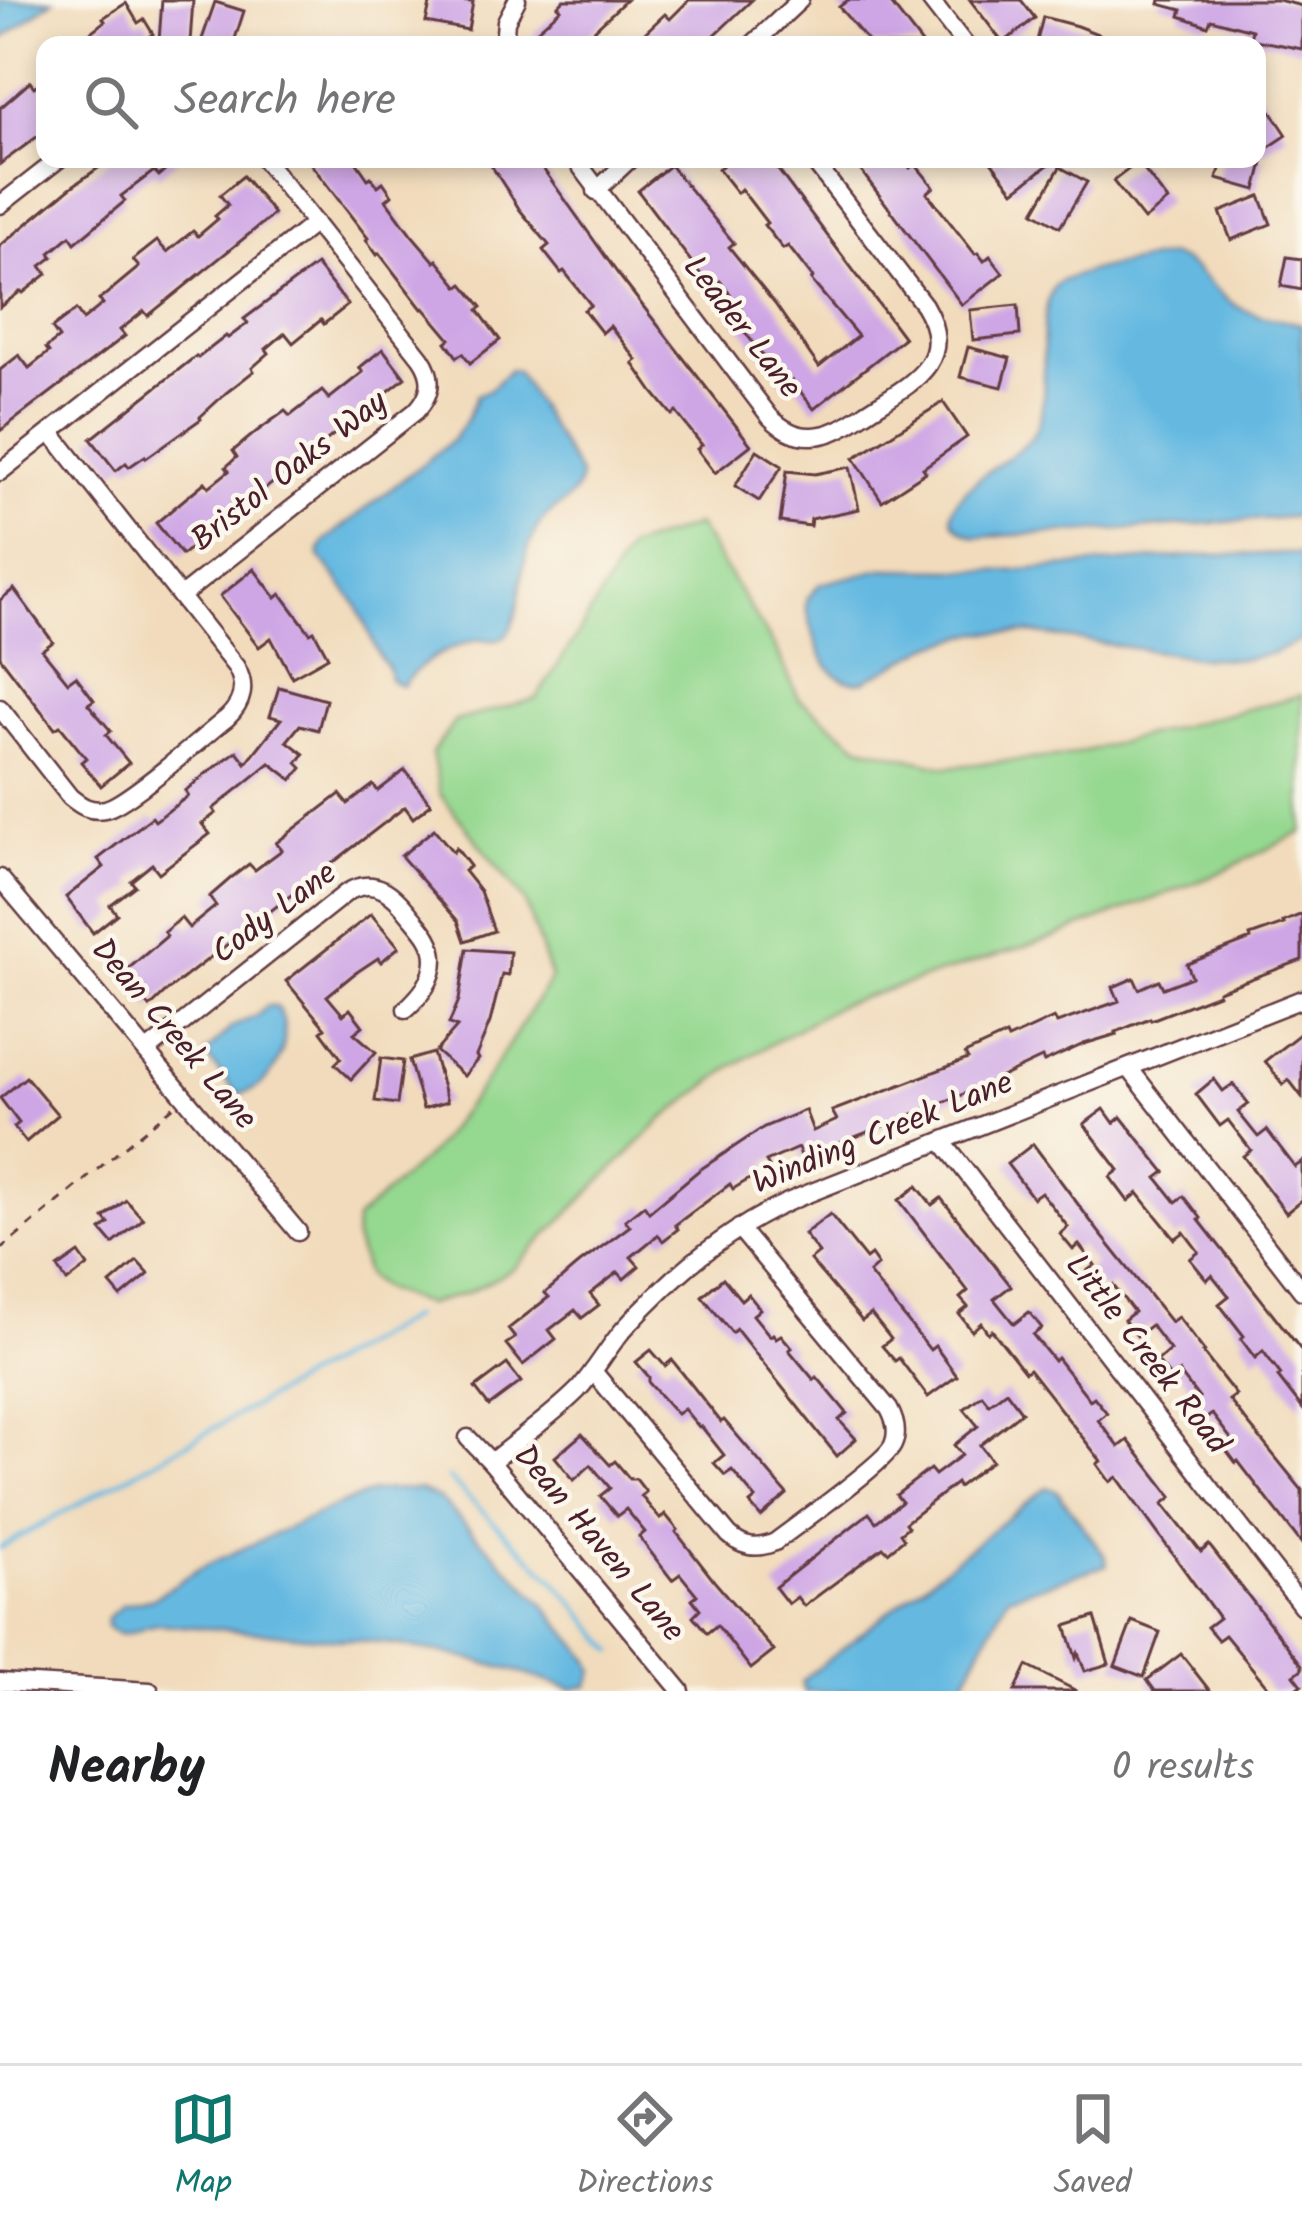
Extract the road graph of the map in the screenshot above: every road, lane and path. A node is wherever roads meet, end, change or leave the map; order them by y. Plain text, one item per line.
1 (517, 0) edge
2 (800, 0) edge
3 (930, 0) edge
4 (505, 36) edge
5 (762, 36) edge
6 (958, 36) edge
7 (47, 168) edge
8 (271, 168) edge
9 (581, 168) edge
10 (620, 168) edge
11 (819, 168) edge
12 (596, 191) junction
13 (0, 205) edge
14 (315, 223) junction
15 (51, 432) junction
16 (0, 472) edge
17 (181, 596) junction
18 (0, 708) edge
19 (0, 878) edge
20 (1302, 999) edge
21 (406, 1009) dead end
22 (146, 1051) junction
23 (1130, 1068) junction
24 (180, 1090) junction
25 (942, 1141) junction
26 (739, 1228) junction
27 (298, 1232) dead end
28 (0, 1250) edge
29 (1302, 1291) edge
30 (593, 1371) junction
31 (468, 1438) dead end
32 (491, 1462) junction
33 (1302, 1606) edge
34 (0, 1682) edge
35 (150, 1691) edge
36 (681, 1691) edge

1 - 4 street
2 - 5 street
3 - 6 street
7 - 13 street
8 - 14 street, Bristol Oaks Way
9 - 12 street, Leader Lane
10 - 12 street
11 - 12 street, Leader Lane
14 - 15 street
14 - 17 street, Bristol Oaks Way
15 - 16 street
15 - 17 street
17 - 18 street
19 - 22 street, Dean Creek Lane
20 - 23 street, Winding Creek Lane
21 - 22 street, Cody Lane
22 - 24 street, Dean Creek Lane
23 - 25 street, Winding Creek Lane
23 - 29 street
24 - 27 street, Dean Creek Lane
24 - 28 path
25 - 26 street, Winding Creek Lane
25 - 33 street, Little Creek Road
26 - 30 street, Winding Creek Lane
26 - 30 street
30 - 32 street, Winding Creek Lane
31 - 32 street, Dean Haven Lane
32 - 36 street, Dean Haven Lane
34 - 35 street

